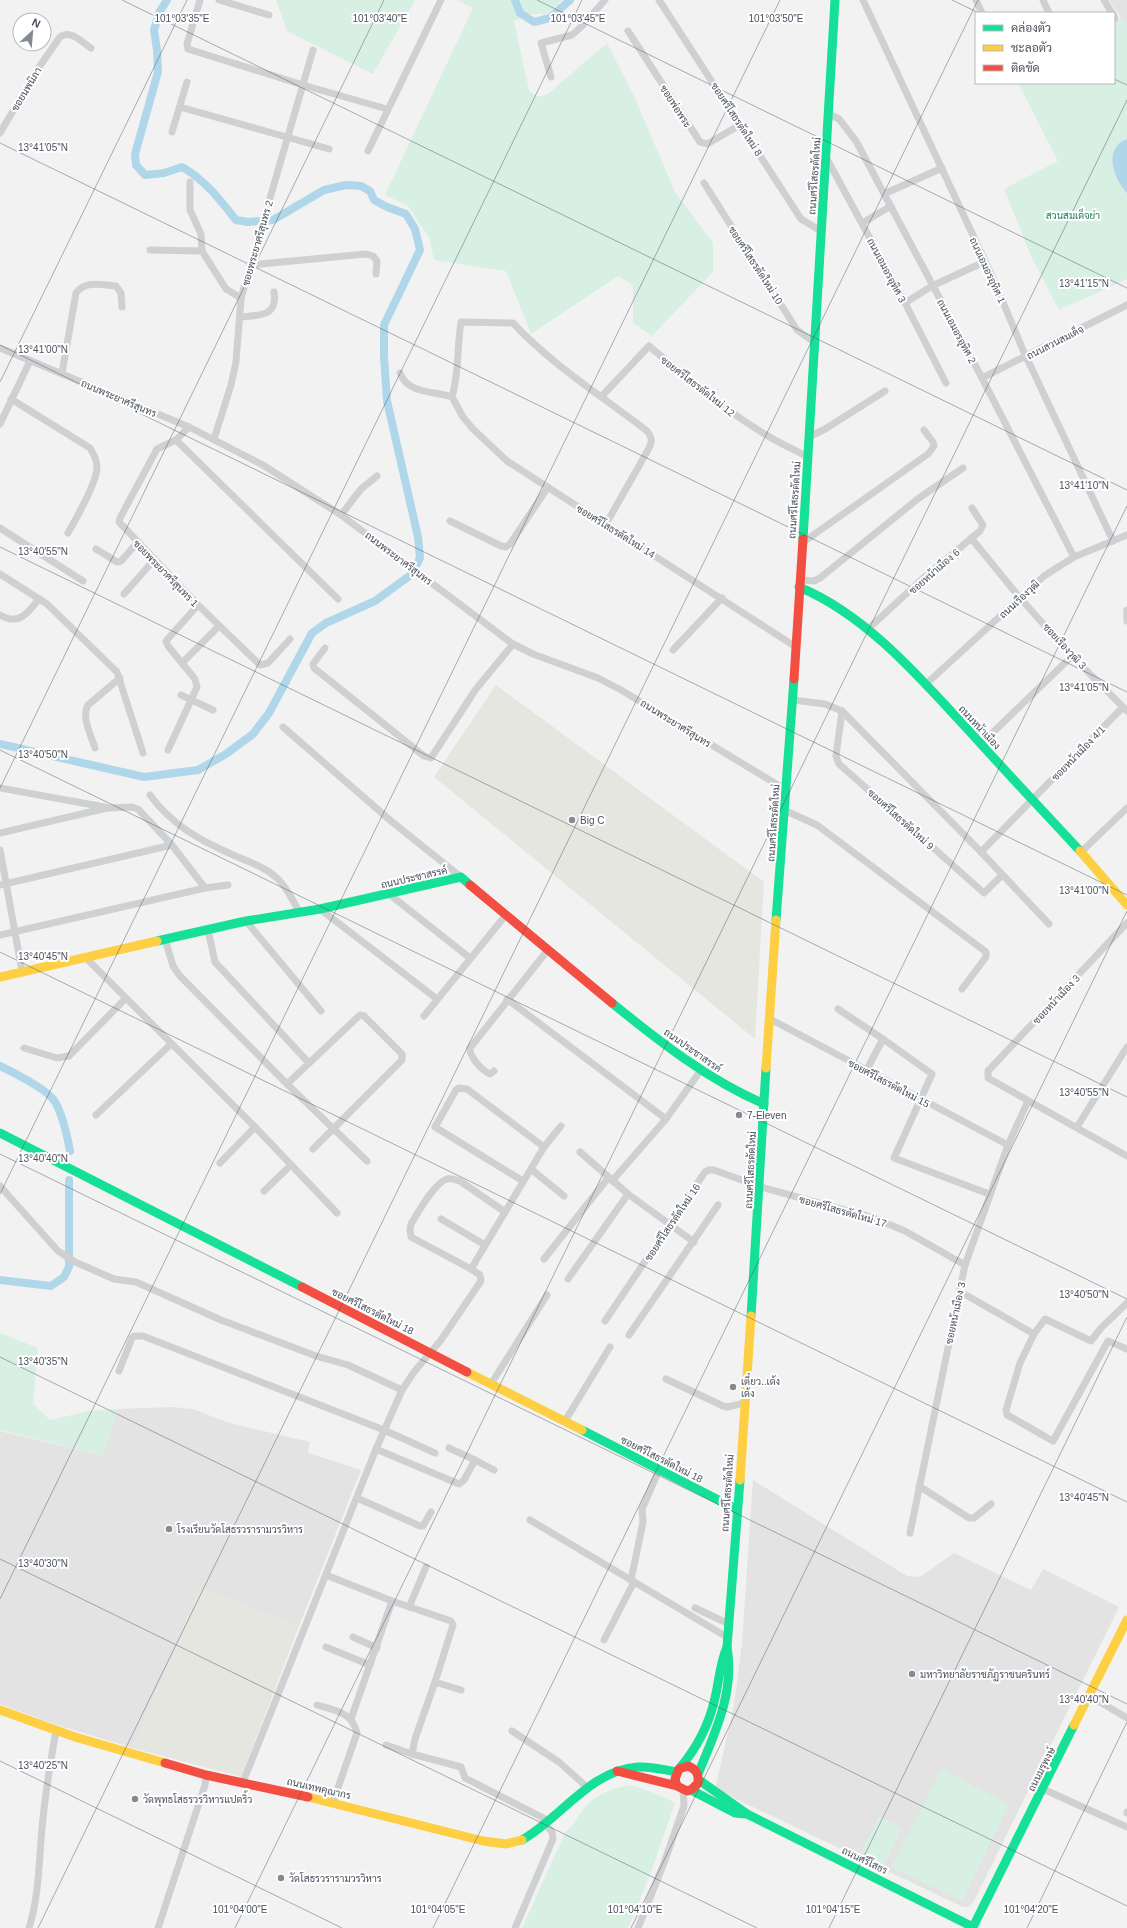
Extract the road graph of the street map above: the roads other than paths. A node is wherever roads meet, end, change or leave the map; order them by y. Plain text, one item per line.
1 (200, 0) edge
2 (219, 0) edge
3 (441, 0) edge
4 (605, 0) edge
5 (659, 0) edge
6 (835, 0) edge
7 (863, 0) edge
8 (976, 0) edge
9 (1043, 0) edge
10 (1104, 0) edge
11 (982, 12) edge
12 (1049, 12) edge
13 (1112, 12) edge
14 (269, 15) dead end
15 (628, 31) dead end
16 (91, 48) dead end
17 (313, 50) dead end
18 (551, 77) dead end
19 (187, 82) dead end
20 (303, 85) junction
21 (180, 107) junction
22 (387, 108) junction
23 (829, 114) junction
24 (740, 124) junction
25 (172, 132) dead end
26 (0, 133) edge
27 (288, 138) junction
28 (329, 149) dead end
29 (368, 151) dead end
30 (827, 159) junction
31 (942, 168) junction
32 (190, 182) dead end
33 (704, 183) dead end
34 (884, 194) junction
35 (891, 206) junction
36 (862, 223) junction
37 (821, 231) junction
38 (150, 250) dead end
39 (202, 251) junction
40 (984, 262) junction
41 (250, 265) junction
42 (376, 274) dead end
43 (932, 286) junction
44 (274, 292) dead end
45 (242, 298) junction
46 (905, 303) junction
47 (1127, 305) edge
48 (122, 307) dead end
49 (240, 317) junction
50 (814, 342) junction
51 (0, 348) edge
52 (1027, 356) junction
53 (30, 360) junction
54 (62, 373) junction
55 (400, 374) dead end
56 (982, 378) junction
57 (946, 383) dead end
58 (885, 391) dead end
59 (602, 396) junction
60 (452, 397) junction
61 (12, 399) junction
62 (0, 424) edge
63 (189, 427) junction
64 (924, 430) dead end
65 (809, 436) junction
66 (214, 438) junction
67 (176, 440) junction
68 (808, 458) junction
69 (963, 468) dead end
70 (377, 476) dead end
71 (548, 487) junction
72 (972, 508) dead end
73 (341, 515) junction
74 (450, 521) dead end
75 (606, 524) junction
76 (0, 528) edge
77 (68, 534) dead end
78 (1127, 535) edge
79 (971, 538) junction
80 (1113, 541) junction
81 (137, 543) junction
82 (802, 543) junction
83 (96, 549) dead end
84 (1074, 557) junction
85 (154, 560) junction
86 (0, 574) edge
87 (83, 581) dead end
88 (800, 583) junction
89 (124, 594) dead end
90 (722, 598) junction
91 (1020, 598) junction
92 (39, 599) junction
93 (338, 599) dead end
94 (198, 605) junction
95 (1127, 610) edge
96 (0, 616) edge
97 (1127, 622) edge
98 (218, 626) junction
99 (868, 629) junction
100 (290, 639) dead end
101 (513, 644) junction
102 (796, 647) junction
103 (325, 648) dead end
104 (673, 650) dead end
105 (1072, 656) junction
106 (182, 663) junction
107 (120, 678) junction
108 (925, 685) junction
109 (181, 694) dead end
110 (191, 700) junction
111 (793, 700) junction
112 (1125, 708) edge
113 (213, 710) dead end
114 (842, 711) junction
115 (283, 727) dead end
116 (981, 744) junction
117 (95, 748) dead end
118 (168, 750) dead end
119 (143, 753) dead end
120 (0, 788) edge
121 (786, 790) junction
122 (150, 795) dead end
123 (1032, 800) junction
124 (110, 808) junction
125 (1127, 808) edge
126 (784, 810) junction
127 (0, 833) edge
128 (172, 845) junction
129 (0, 850) edge
130 (982, 852) junction
131 (1080, 852) junction
132 (1002, 875) junction
133 (461, 877) junction
134 (3, 884) edge
135 (228, 885) dead end
136 (205, 888) junction
137 (389, 894) junction
138 (1127, 905) edge
139 (320, 909) junction
140 (299, 911) junction
141 (505, 916) junction
142 (246, 921) junction
143 (1127, 923) edge
144 (1050, 924) dead end
145 (208, 930) junction
146 (15, 932) junction
147 (0, 935) edge
148 (165, 939) junction
149 (546, 951) junction
150 (85, 957) junction
151 (470, 958) junction
152 (22, 971) junction
153 (0, 977) edge
154 (962, 990) dead end
155 (125, 999) junction
156 (437, 999) junction
157 (507, 999) junction
158 (838, 1009) dead end
159 (321, 1011) dead end
160 (424, 1016) dead end
161 (770, 1019) junction
162 (882, 1039) junction
163 (171, 1044) junction
164 (1127, 1047) edge
165 (24, 1048) dead end
166 (309, 1063) junction
167 (494, 1070) dead end
168 (701, 1070) junction
169 (866, 1071) junction
170 (287, 1084) junction
171 (921, 1100) junction
172 (1028, 1101) junction
173 (764, 1104) junction
174 (96, 1115) dead end
175 (666, 1119) junction
176 (561, 1126) dead end
177 (255, 1127) junction
178 (1076, 1127) junction
179 (335, 1128) junction
180 (0, 1132) edge
181 (1008, 1145) junction
182 (544, 1147) junction
183 (313, 1149) dead end
184 (580, 1152) dead end
185 (1127, 1156) edge
186 (367, 1161) dead end
187 (220, 1163) dead end
188 (291, 1165) junction
189 (531, 1169) junction
190 (610, 1179) junction
191 (523, 1181) junction
192 (0, 1186) edge
193 (761, 1187) junction
194 (264, 1191) dead end
195 (628, 1194) junction
196 (989, 1194) junction
197 (564, 1196) dead end
198 (718, 1205) dead end
199 (505, 1212) junction
200 (337, 1213) dead end
201 (441, 1220) dead end
202 (670, 1225) junction
203 (694, 1242) junction
204 (485, 1245) junction
205 (544, 1259) dead end
206 (965, 1265) junction
207 (470, 1269) junction
208 (568, 1279) dead end
209 (959, 1291) junction
210 (547, 1295) dead end
211 (1127, 1303) edge
212 (605, 1321) dead end
213 (1034, 1334) junction
214 (629, 1335) dead end
215 (1095, 1335) junction
216 (1108, 1341) junction
217 (610, 1347) dead end
218 (1127, 1349) edge
219 (431, 1353) junction
220 (119, 1371) dead end
221 (666, 1379) dead end
222 (492, 1384) junction
223 (402, 1390) junction
224 (744, 1403) junction
225 (565, 1421) junction
226 (384, 1430) junction
227 (449, 1448) dead end
228 (376, 1449) junction
229 (436, 1453) dead end
230 (475, 1460) junction
231 (494, 1470) dead end
232 (659, 1470) junction
233 (919, 1486) junction
234 (357, 1498) junction
235 (991, 1504) dead end
236 (736, 1509) junction
237 (431, 1512) dead end
238 (530, 1520) dead end
239 (910, 1533) dead end
240 (426, 1567) dead end
241 (326, 1575) junction
242 (632, 1581) junction
243 (392, 1601) junction
244 (409, 1607) junction
245 (695, 1608) dead end
246 (1127, 1620) edge
247 (728, 1624) junction
248 (727, 1636) junction
249 (353, 1637) dead end
250 (604, 1640) dead end
251 (326, 1647) dead end
252 (726, 1647) junction
253 (376, 1648) junction
254 (370, 1665) junction
255 (435, 1682) junction
256 (461, 1690) dead end
257 (1090, 1696) junction
258 (317, 1705) dead end
259 (0, 1710) edge
260 (1127, 1718) edge
261 (351, 1719) junction
262 (512, 1731) dead end
263 (56, 1732) junction
264 (386, 1745) dead end
265 (412, 1754) junction
266 (678, 1770) junction
267 (617, 1771) junction
268 (206, 1775) junction
269 (698, 1777) junction
270 (243, 1782) junction
271 (588, 1788) junction
272 (684, 1789) junction
273 (1043, 1789) junction
274 (333, 1802) junction
275 (747, 1814) junction
276 (547, 1822) junction
277 (1127, 1828) edge
278 (973, 1927) joint
279 (29, 1928) edge
280 (158, 1928) edge
281 (515, 1928) edge
282 (638, 1928) edge

1 - 20 street
2 - 14 street
3 - 22 street
4 - 18 street
5 - 24 street, ซอยศรีโสธรตัดใหม่ 8
6 - 23 street, ถนนศรีโสธรตัดใหม่
7 - 31 street, ถนนเอมอรอุทิศ 1
8 - 11 street
9 - 12 street
10 - 13 street
15 - 24 street, ซอยพ่อพระ
16 - 26 street, ซอยนพนิภา
17 - 20 street, ซอยพระยาศรีสุนทร 2
19 - 21 street
20 - 22 street
20 - 27 street, ซอยพระยาศรีสุนทร 2
21 - 25 street
21 - 27 street
22 - 29 street
23 - 30 street, ถนนศรีโสธรตัดใหม่
23 - 34 street, ถนนเอมอรอุทิศ 2
24 - 37 street, ซอยศรีโสธรตัดใหม่ 8
27 - 28 street
27 - 41 street, ซอยพระยาศรีสุนทร 2
30 - 36 street, ถนนเอมอรอุทิศ 3
30 - 37 street, ถนนศรีโสธรตัดใหม่
31 - 34 street
31 - 40 street, ถนนเอมอรอุทิศ 1
32 - 39 street
33 - 50 street, ซอยศรีโสธรตัดใหม่ 10
34 - 35 street, ถนนเอมอรอุทิศ 2
35 - 36 street
35 - 43 street, ถนนเอมอรอุทิศ 2
36 - 46 street, ถนนเอมอรอุทิศ 3
37 - 50 street, ถนนศรีโสธรตัดใหม่
38 - 39 street
39 - 45 street
40 - 43 street
40 - 52 street, ถนนเอมอรอุทิศ 1
41 - 42 street
41 - 45 street, ซอยพระยาศรีสุนทร 2
43 - 46 street
43 - 56 street, ถนนเอมอรอุทิศ 2
44 - 49 street
45 - 49 street, ซอยพระยาศรีสุนทร 2
46 - 57 street, ถนนเอมอรอุทิศ 3
47 - 52 street, ถนนสวนสมเด็จ
48 - 54 street
49 - 66 street, ซอยพระยาศรีสุนทร 2
50 - 65 street, ถนนศรีโสธรตัดใหม่
51 - 53 street, ถนนพระยาศรีสุนทร
52 - 56 street, ถนนสวนสมเด็จ
52 - 80 street, ถนนเอมอรอุทิศ 1
53 - 54 street, ถนนพระยาศรีสุนทร
53 - 61 street
54 - 63 street, ถนนพระยาศรีสุนทร
55 - 60 street
56 - 84 street, ถนนเอมอรอุทิศ 2
58 - 65 street
59 - 60 street
59 - 68 street, ซอยศรีโสธรตัดใหม่ 12
59 - 75 street
60 - 71 street, ซอยศรีโสธรตัดใหม่ 14
61 - 62 street
61 - 77 street
63 - 66 street, ถนนพระยาศรีสุนทร
63 - 67 street, ซอยพระยาศรีสุนทร 1
64 - 82 street
65 - 68 street, ถนนศรีโสธรตัดใหม่
66 - 73 street, ถนนพระยาศรีสุนทร
67 - 81 street, ซอยพระยาศรีสุนทร 1
67 - 93 street
68 - 82 street, ถนนศรีโสธรตัดใหม่
69 - 88 street
70 - 73 street
71 - 74 street
71 - 75 street, ซอยศรีโสธรตัดใหม่ 14
72 - 79 street, ซอยหน้าเมือง 6
73 - 101 street, ถนนพระยาศรีสุนทร
75 - 90 street, ซอยศรีโสธรตัดใหม่ 14
76 - 87 street
78 - 80 street, ถนนเรืองวุฒิ
79 - 91 street, ซอยเรืองวุฒิ 3
79 - 99 street, ซอยหน้าเมือง 6
80 - 84 street, ถนนเรืองวุฒิ
81 - 83 street
81 - 85 street, ซอยพระยาศรีสุนทร 1
82 - 88 street, ถนนศรีโสธรตัดใหม่
84 - 91 street, ถนนเรืองวุฒิ
85 - 89 street
85 - 94 street, ซอยพระยาศรีสุนทร 1
86 - 92 street
88 - 99 street, ถนนหน้าเมือง
88 - 102 street, ถนนศรีโสธรตัดใหม่
90 - 102 street, ซอยศรีโสธรตัดใหม่ 14
90 - 104 street
91 - 105 street, ซอยเรืองวุฒิ 3
91 - 108 street, ถนนเรืองวุฒิ
92 - 96 street
92 - 107 street
94 - 98 street, ซอยพระยาศรีสุนทร 1
94 - 106 street
95 - 97 street
98 - 100 street, ซอยพระยาศรีสุนทร 1
98 - 106 street
99 - 108 street, ถนนหน้าเมือง
101 - 103 street
101 - 121 street, ถนนพระยาศรีสุนทร
102 - 111 street, ถนนศรีโสธรตัดใหม่
105 - 112 street, ซอยเรืองวุฒิ 3
105 - 116 street
106 - 110 street
107 - 117 street
107 - 119 street
108 - 116 street, ถนนหน้าเมือง
109 - 110 street
110 - 113 street
110 - 118 street
111 - 114 street
111 - 121 street, ถนนศรีโสธรตัดใหม่
112 - 123 street, ซอยหน้าเมือง 4/1
114 - 130 street
114 - 132 street, ซอยศรีโสธรตัดใหม่ 9
115 - 133 street
116 - 123 street, ถนนหน้าเมือง
120 - 124 street
121 - 126 street, ถนนศรีโสธรตัดใหม่
122 - 140 street
123 - 130 street, ซอยหน้าเมือง 4/1
123 - 131 street, ถนนหน้าเมือง
124 - 127 street
124 - 128 street
125 - 131 street
126 - 154 street
126 - 161 street, ถนนศรีโสธรตัดใหม่
128 - 134 street
128 - 136 street
129 - 134 street
130 - 132 street
131 - 138 street, ถนนหน้าเมือง
132 - 144 street
133 - 137 street, ถนนประชาสรรค์
133 - 141 street, ถนนประชาสรรค์
134 - 146 street
135 - 136 street
136 - 146 street
137 - 139 street, ถนนประชาสรรค์
137 - 151 street
139 - 140 street, ถนนประชาสรรค์
139 - 156 street
140 - 142 street, ถนนประชาสรรค์
141 - 149 street, ถนนประชาสรรค์
141 - 151 street
142 - 145 street, ถนนประชาสรรค์
142 - 159 street
143 - 172 street, ซอยหน้าเมือง 3
145 - 148 street, ถนนประชาสรรค์
145 - 166 street
146 - 147 street
146 - 152 street
148 - 150 street, ถนนประชาสรรค์
148 - 170 street
149 - 157 street
149 - 168 street, ถนนประชาสรรค์
150 - 152 street, ถนนประชาสรรค์
150 - 155 street
151 - 156 street
152 - 153 street, ถนนประชาสรรค์
155 - 163 street
155 - 165 street
156 - 160 street
157 - 167 street
157 - 175 street
158 - 162 street
161 - 169 street, ซอยศรีโสธรตัดใหม่ 15
161 - 173 street, ถนนศรีโสธรตัดใหม่
162 - 169 street
162 - 171 street
163 - 174 street
163 - 177 street
164 - 178 street
166 - 170 street
166 - 179 street
168 - 173 street, ถนนประชาสรรค์
168 - 175 street
169 - 171 street, ซอยศรีโสธรตัดใหม่ 15
170 - 179 street
171 - 181 street, ซอยศรีโสธรตัดใหม่ 15
171 - 196 street
172 - 178 street, ซอยหน้าเมือง 3
172 - 181 street, ซอยหน้าเมือง 3
173 - 193 street, ถนนศรีโสธรตัดใหม่
175 - 190 street
176 - 182 street
177 - 187 street
177 - 188 street
178 - 185 street, ซอยหน้าเมือง 3
179 - 183 street
179 - 186 street
180 - 219 street, ซอยศรีโสธรตัดใหม่ 18
181 - 196 street, ซอยหน้าเมือง 3
182 - 189 street
182 - 191 street
184 - 190 street
188 - 194 street
188 - 200 street
189 - 191 street
189 - 197 street
190 - 195 street
190 - 205 street
191 - 199 street
192 - 223 street
193 - 202 street, ซอยศรีโสธรตัดใหม่ 16
193 - 206 street, ซอยศรีโสธรตัดใหม่ 17
193 - 224 street, ถนนศรีโสธรตัดใหม่
195 - 202 street
195 - 208 street
196 - 206 street, ซอยหน้าเมือง 3
198 - 203 street
199 - 204 street
199 - 207 street
201 - 204 street
202 - 203 street
202 - 212 street, ซอยศรีโสธรตัดใหม่ 16
203 - 214 street
204 - 207 street
206 - 209 street, ซอยหน้าเมือง 3
207 - 219 street
209 - 213 street
209 - 233 street, ซอยหน้าเมือง 3
210 - 222 street
211 - 215 street
213 - 215 street
213 - 216 street
215 - 216 street
216 - 218 street
217 - 225 street
219 - 222 street, ซอยศรีโสธรตัดใหม่ 18
219 - 223 street
220 - 226 street
221 - 224 street
222 - 225 street, ซอยศรีโสธรตัดใหม่ 18
223 - 226 street
224 - 236 street, ถนนศรีโสธรตัดใหม่
225 - 232 street, ซอยศรีโสธรตัดใหม่ 18
226 - 228 street
226 - 229 street
227 - 230 street
228 - 230 street
228 - 234 street
230 - 231 street
232 - 236 street, ซอยศรีโสธรตัดใหม่ 18
232 - 242 street
233 - 235 street
233 - 239 street, ซอยหน้าเมือง 3
234 - 237 street
234 - 241 street
236 - 247 street, ถนนศรีโสธรตัดใหม่
238 - 242 street
240 - 244 street
241 - 243 street
241 - 270 street
242 - 248 street
242 - 250 street
243 - 244 street
243 - 253 street
244 - 255 street
245 - 247 street
246 - 257 street, ถนนมรุพงษ์
247 - 248 street, ถนนศรีโสธรตัดใหม่
248 - 252 street, ถนนศรีโสธรตัดใหม่
249 - 253 street
251 - 254 street
252 - 266 street, ถนนศรีโสธรตัดใหม่
252 - 269 street, ถนนศรีโสธรตัดใหม่
253 - 254 street
254 - 261 street
255 - 256 street
255 - 265 street
257 - 260 street
257 - 273 street, ถนนมรุพงษ์
258 - 261 street
259 - 263 street, ถนนเทพคุณากร
261 - 274 street
262 - 271 street
263 - 268 street, ถนนเทพคุณากร
263 - 279 street
264 - 265 street
265 - 276 street
266 - 267 street, ถนนเทพคุณากร
266 - 269 street
266 - 272 street
267 - 271 street, ถนนเทพคุณากร
267 - 272 street
268 - 270 street, ถนนเทพคุณากร
268 - 280 street
269 - 272 street
269 - 275 street, ถนนศรีโสธร
270 - 274 street, ถนนเทพคุณากร
271 - 276 street, ถนนเทพคุณากร
272 - 275 street, ถนนศรีโสธร
272 - 282 street
273 - 277 street
273 - 278 street, ถนนมรุพงษ์
274 - 276 street, ถนนเทพคุณากร
275 - 278 street, ถนนศรีโสธร
276 - 281 street

